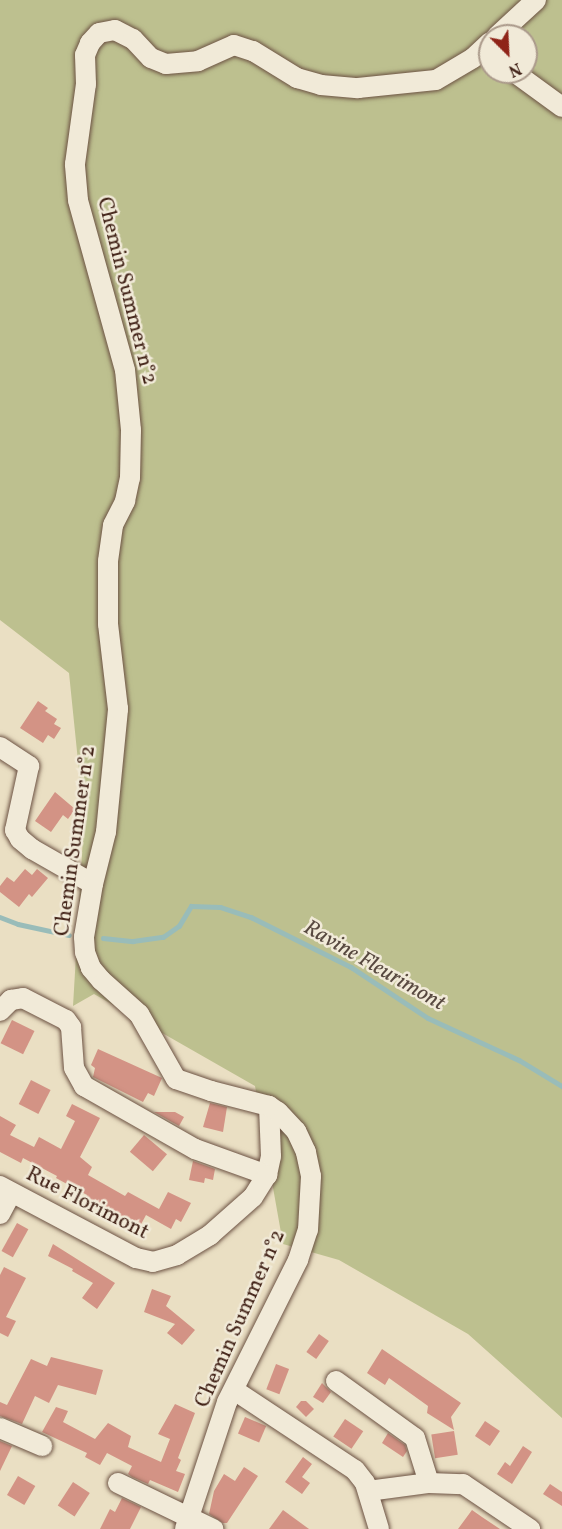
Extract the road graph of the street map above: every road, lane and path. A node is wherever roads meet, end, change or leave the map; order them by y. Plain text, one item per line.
1 (537, 0) edge
2 (510, 24) edge
3 (478, 61) edge
4 (530, 84) edge
5 (562, 107) edge
6 (0, 747) edge
7 (93, 884) junction
8 (0, 1011) edge
9 (269, 1106) junction
10 (267, 1174) junction
11 (6, 1190) edge
12 (0, 1214) edge
13 (336, 1381) dead end
14 (234, 1390) junction
15 (0, 1428) edge
16 (42, 1446) dead end
17 (118, 1483) dead end
18 (429, 1483) junction
19 (368, 1491) junction
20 (187, 1523) edge
21 (372, 1526) edge
22 (213, 1529) edge
23 (530, 1529) edge

1 - 2 street
3 - 7 street, Chemin Summer n°2
4 - 5 street
6 - 7 street
7 - 9 street, Chemin Summer n°2
8 - 10 street
9 - 10 street, Rue Florimont
9 - 14 street, Chemin Summer n°2
10 - 11 street, Rue Florimont
11 - 12 street
13 - 18 street
14 - 19 street
14 - 20 street, Chemin Summer n°2
15 - 16 street
17 - 20 street
18 - 19 street
18 - 23 street
19 - 21 street
20 - 22 street

